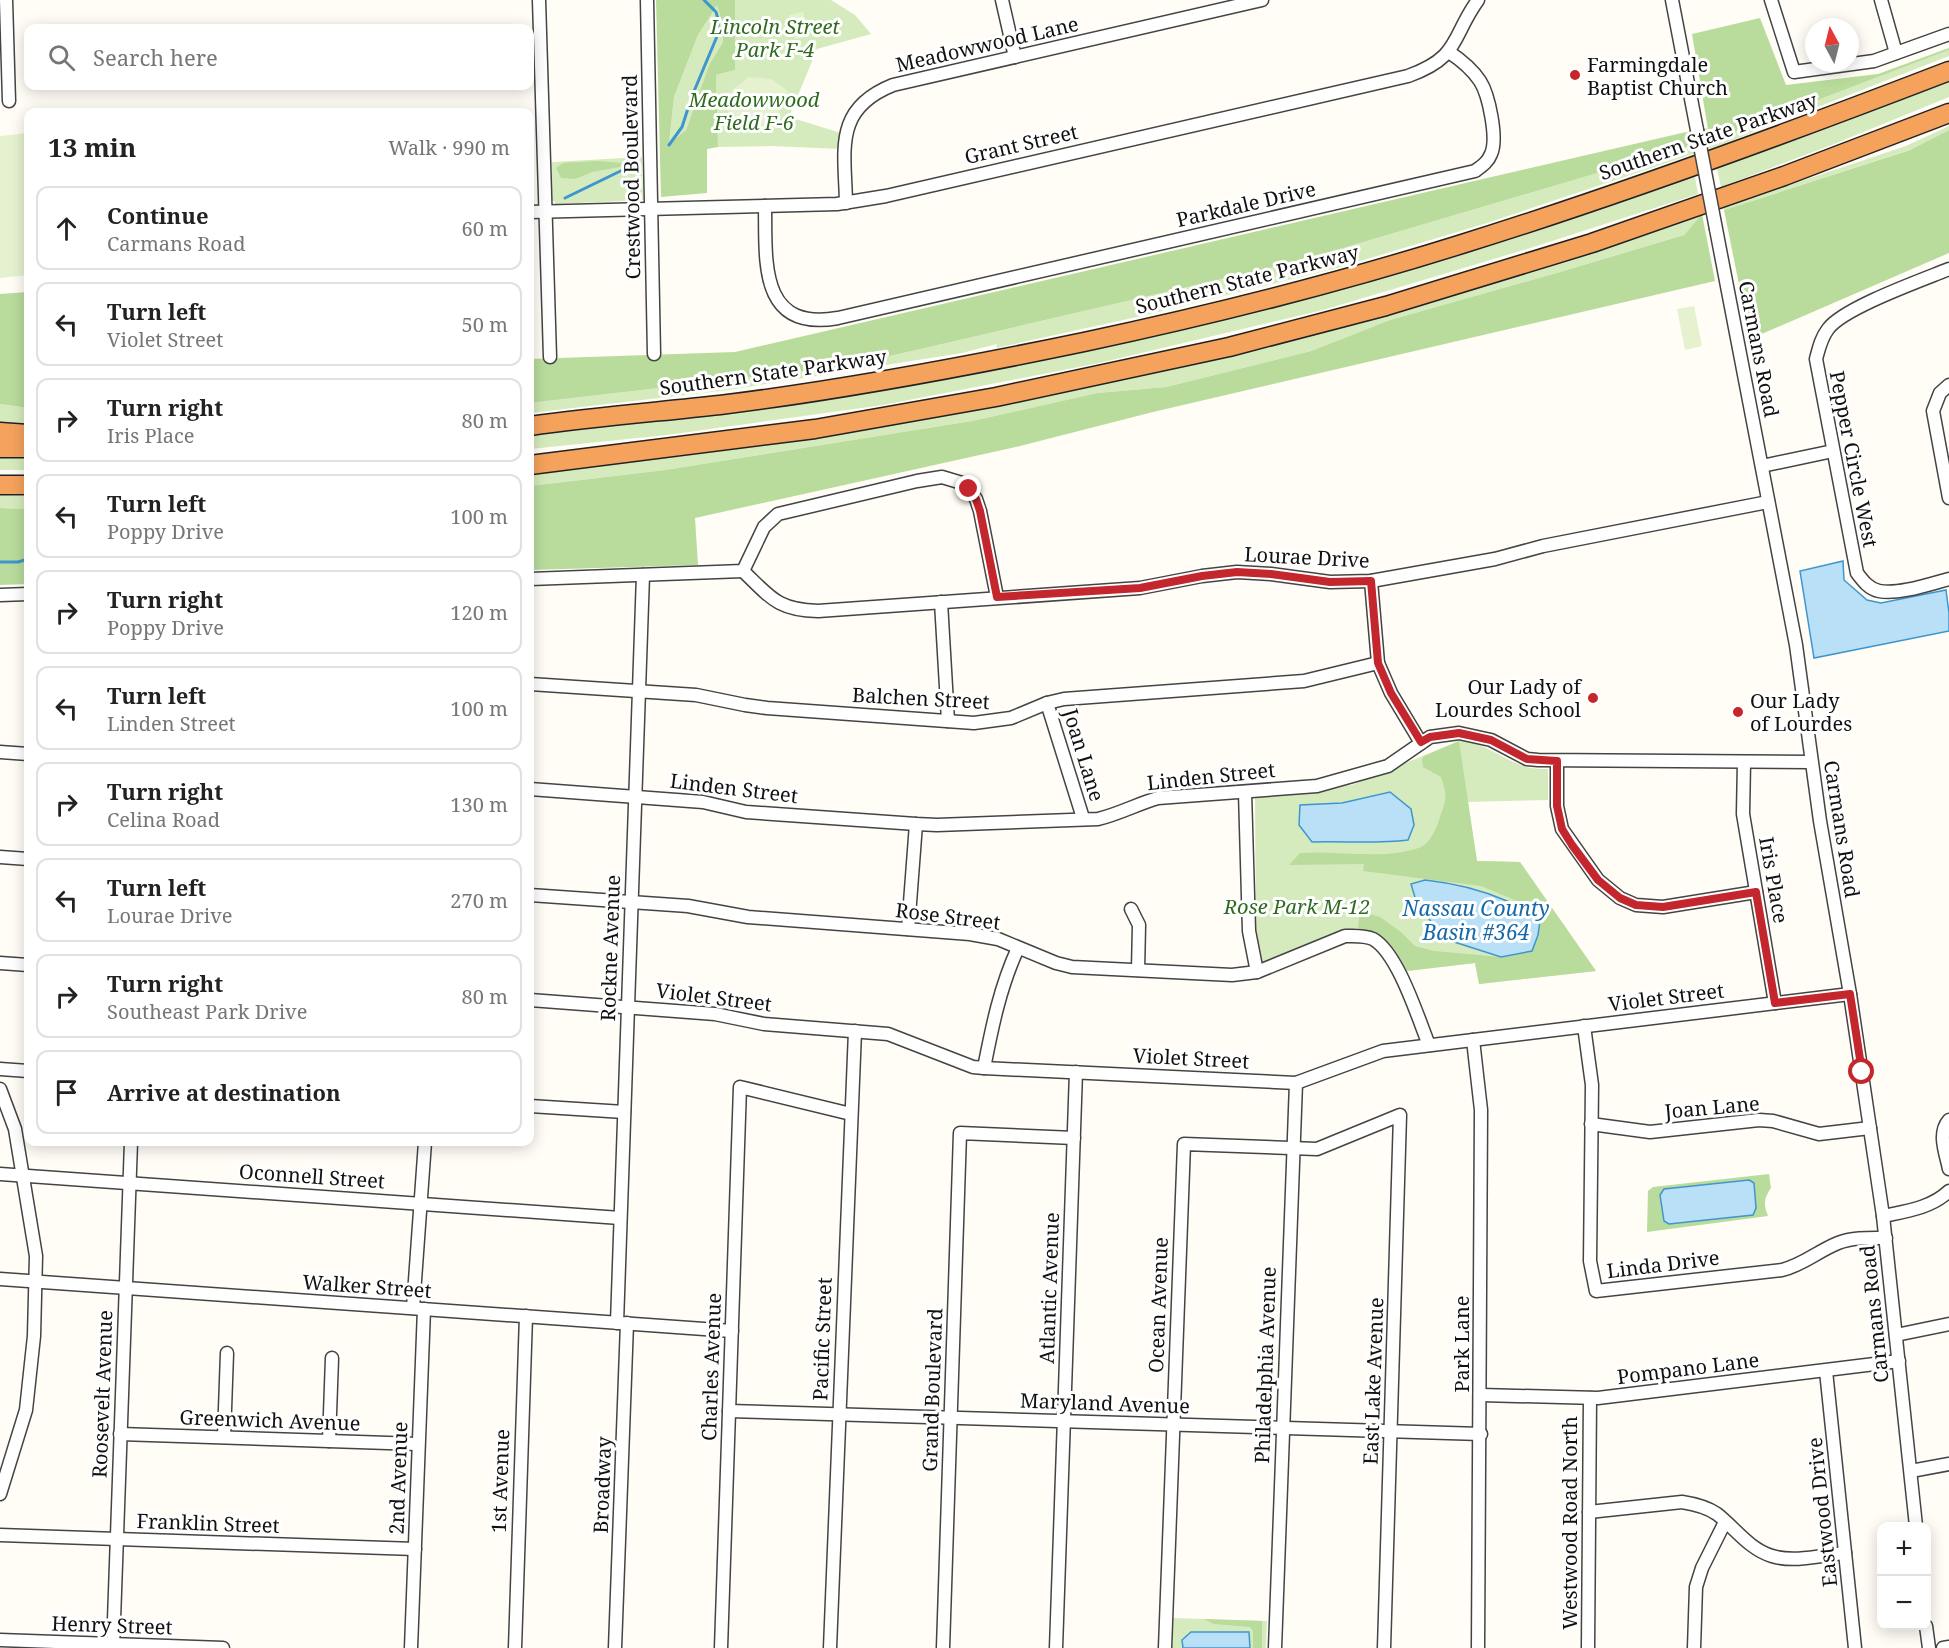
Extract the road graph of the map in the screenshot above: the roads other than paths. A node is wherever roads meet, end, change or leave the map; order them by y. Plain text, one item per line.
1 (6, 0) edge
2 (539, 0) edge
3 (647, 0) edge
4 (1002, 0) edge
5 (1262, 0) edge
6 (1478, 0) edge
7 (1672, 0) edge
8 (1771, 0) edge
9 (1881, 0) edge
10 (1949, 34) edge
11 (4, 50) edge
12 (1449, 52) junction
13 (1896, 53) junction
14 (1015, 57) junction
15 (1949, 71) edge
16 (9, 101) dead end
17 (1949, 113) edge
18 (846, 204) junction
19 (765, 206) junction
20 (652, 209) junction
21 (534, 212) edge
22 (546, 212) junction
23 (1949, 269) edge
24 (654, 354) dead end
25 (550, 357) dead end
26 (1949, 385) edge
27 (534, 425) edge
28 (0, 432) edge
29 (24, 434) edge
30 (0, 448) edge
31 (24, 448) edge
32 (1833, 452) junction
33 (534, 465) edge
34 (1762, 466) junction
35 (1947, 476) edge
36 (0, 485) edge
37 (24, 485) edge
38 (1949, 498) edge
39 (1768, 502) junction
40 (743, 571) junction
41 (643, 575) junction
42 (534, 579) edge
43 (1949, 579) edge
44 (1371, 581) junction
45 (24, 594) edge
46 (0, 595) edge
47 (997, 597) junction
48 (941, 602) junction
49 (1378, 663) junction
50 (534, 684) edge
51 (639, 691) junction
52 (1047, 703) junction
53 (948, 721) junction
54 (1421, 742) junction
55 (0, 752) edge
56 (24, 754) edge
57 (1557, 761) junction
58 (1744, 762) junction
59 (1811, 762) junction
60 (534, 789) edge
61 (1245, 792) junction
62 (635, 797) junction
63 (1083, 818) junction
64 (916, 824) junction
65 (0, 857) edge
66 (24, 859) edge
67 (1756, 892) junction
68 (534, 895) edge
69 (631, 902) junction
70 (1131, 909) dead end
71 (908, 929) junction
72 (1018, 948) junction
73 (0, 963) edge
74 (24, 965) edge
75 (1138, 970) junction
76 (1257, 972) junction
77 (1850, 994) junction
78 (534, 1000) edge
79 (1775, 1003) junction
80 (628, 1007) junction
81 (1584, 1026) junction
82 (855, 1031) junction
83 (1473, 1040) junction
84 (1429, 1045) junction
85 (984, 1068) junction
86 (0, 1069) edge
87 (24, 1071) edge
88 (1076, 1072) junction
89 (1296, 1083) junction
90 (0, 1089) edge
91 (534, 1106) edge
92 (624, 1112) junction
93 (851, 1114) junction
94 (1949, 1120) edge
95 (1591, 1124) junction
96 (1870, 1128) junction
97 (1074, 1138) junction
98 (131, 1146) edge
99 (425, 1146) edge
100 (1293, 1148) junction
101 (1949, 1169) edge
102 (0, 1174) edge
103 (23, 1175) junction
104 (129, 1183) junction
105 (1949, 1191) edge
106 (420, 1203) junction
107 (1883, 1216) junction
108 (620, 1218) junction
109 (1886, 1238) junction
110 (0, 1280) edge
111 (35, 1282) junction
112 (126, 1288) junction
113 (418, 1309) junction
114 (526, 1316) junction
115 (622, 1323) junction
116 (1949, 1324) edge
117 (732, 1331) junction
118 (1896, 1335) junction
119 (227, 1353) dead end
120 (332, 1358) dead end
121 (1899, 1361) junction
122 (1826, 1371) junction
123 (1481, 1395) junction
124 (1590, 1398) junction
125 (729, 1411) junction
126 (838, 1414) junction
127 (951, 1418) junction
128 (1064, 1421) junction
129 (1173, 1424) junction
130 (1282, 1428) junction
131 (1392, 1431) junction
132 (120, 1434) junction
133 (1480, 1434) junction
134 (224, 1437) junction
135 (329, 1441) junction
136 (418, 1444) junction
137 (1949, 1464) edge
138 (1911, 1471) junction
139 (0, 1494) edge
140 (1589, 1512) junction
141 (1725, 1522) junction
142 (1916, 1522) edge
143 (0, 1535) edge
144 (117, 1539) junction
145 (415, 1549) junction
146 (1845, 1553) junction
147 (1927, 1630) edge
148 (0, 1640) edge
149 (113, 1646) edge
150 (1949, 1647) edge
151 (223, 1648) edge
152 (411, 1648) edge
153 (515, 1648) edge
154 (615, 1648) edge
155 (721, 1648) edge
156 (830, 1648) edge
157 (943, 1648) edge
158 (1056, 1648) edge
159 (1165, 1648) edge
160 (1275, 1648) edge
161 (1384, 1648) edge
162 (1478, 1648) edge
163 (1588, 1648) edge
164 (1694, 1648) edge
165 (1856, 1648) edge
166 (1929, 1648) edge
167 (1943, 1648) edge

1 - 11 street
2 - 22 street
3 - 20 street, Crestwood Boulevard
4 - 14 street
5 - 14 street, Meadowwood Lane
6 - 12 street, Grant Street
7 - 34 street, Carmans Road, bridge
8 - 13 street
9 - 13 street
10 - 13 street
11 - 16 street
12 - 18 street, Grant Street
12 - 19 street, Parkdale Drive
14 - 18 street, Meadowwood Lane
15 - 27 highway, Southern State Parkway
17 - 33 highway
18 - 19 street, Grant Street
19 - 20 street, Grant Street
20 - 22 street, Grant Street
20 - 24 street, Crestwood Boulevard
21 - 22 street, Grant Street
22 - 25 street
23 - 32 street, Pepper Circle West
26 - 35 street
28 - 29 highway
30 - 31 highway
32 - 34 street
32 - 43 street, Pepper Circle West
34 - 39 street, Carmans Road
35 - 38 street
36 - 37 highway
39 - 44 street, Lourae Drive
39 - 59 street, Carmans Road
40 - 41 street
40 - 47 street
40 - 48 street, Lourae Drive
41 - 42 street
41 - 51 street, Rockne Avenue
44 - 47 street, Lourae Drive
44 - 49 street
45 - 46 street
47 - 48 street, Lourae Drive
48 - 53 street
49 - 52 street, Balchen Street
49 - 54 street
50 - 51 street, Balchen Street
51 - 53 street, Balchen Street
51 - 62 street, Rockne Avenue
52 - 53 street, Balchen Street
52 - 63 street, Joan Lane
54 - 57 street, Linden Street
54 - 61 street, Linden Street
55 - 56 street
57 - 58 street, Linden Street
57 - 67 street
58 - 59 street, Linden Street
58 - 67 street, Iris Place
59 - 77 street, Carmans Road
60 - 62 street, Linden Street
61 - 63 street, Linden Street
61 - 76 street
62 - 64 street, Linden Street
62 - 69 street, Rockne Avenue
63 - 64 street, Linden Street
64 - 71 street
65 - 66 street
67 - 79 street, Iris Place
68 - 69 street, Rose Street
69 - 71 street, Rose Street
69 - 80 street, Rockne Avenue
70 - 75 street
71 - 72 street, Rose Street
72 - 75 street, Rose Street
72 - 85 street
73 - 74 street
75 - 76 street, Rose Street
76 - 84 street, Rose Street
77 - 79 street, Violet Street
77 - 96 street, Carmans Road
78 - 80 street, Violet Street
79 - 81 street, Violet Street
80 - 82 street, Violet Street
80 - 92 street, Rockne Avenue
81 - 83 street, Violet Street
81 - 95 street, Linda Drive
82 - 85 street, Violet Street
82 - 93 street, Pacific Street
83 - 84 street, Violet Street
83 - 123 street, Park Lane
84 - 89 street, Violet Street
85 - 88 street, Violet Street
86 - 87 street
88 - 89 street, Violet Street
88 - 97 street, Atlantic Avenue
89 - 100 street, Philadelphia Avenue
90 - 103 street
91 - 92 street
92 - 108 street, Rockne Avenue
93 - 117 street, Charles Avenue
93 - 126 street, Pacific Street
94 - 101 street
95 - 96 street, Joan Lane
95 - 109 street, Linda Drive
96 - 107 street, Carmans Road
97 - 127 street, Grand Boulevard
97 - 128 street, Atlantic Avenue
98 - 104 street, Roosevelt Avenue
99 - 106 street, 2nd Avenue
100 - 129 street, Ocean Avenue
100 - 130 street, Philadelphia Avenue
100 - 131 street, East Lake Avenue
102 - 103 street, Oconnell Street
103 - 104 street, Oconnell Street
103 - 111 street
104 - 106 street, Oconnell Street
104 - 112 street, Roosevelt Avenue
105 - 107 street
106 - 108 street, Oconnell Street
106 - 113 street, 2nd Avenue
107 - 109 street, Carmans Road
108 - 115 street, Rockne Avenue
109 - 118 street, Carmans Road
110 - 111 street, Walker Street
111 - 112 street, Walker Street
111 - 139 street
112 - 113 street, Walker Street
112 - 132 street, Roosevelt Avenue
113 - 114 street, Walker Street
113 - 136 street, 2nd Avenue
114 - 115 street, Walker Street
114 - 153 street, 1st Avenue
115 - 117 street, Walker Street
115 - 154 street, Broadway
116 - 118 street
117 - 125 street, Charles Avenue
118 - 121 street, Carmans Road
119 - 134 street
120 - 135 street
121 - 122 street, Pompano Lane
121 - 138 street, Carmans Road
122 - 124 street, Pompano Lane
122 - 146 street, Eastwood Drive
123 - 124 street, Pompano Lane
123 - 133 street, Park Lane
124 - 140 street, Westwood Road North
125 - 126 street, Maryland Avenue
125 - 155 street, Charles Avenue
126 - 127 street, Maryland Avenue
126 - 156 street, Pacific Street
127 - 128 street, Maryland Avenue
127 - 157 street, Grand Boulevard
128 - 129 street, Maryland Avenue
128 - 158 street, Atlantic Avenue
129 - 130 street, Maryland Avenue
129 - 159 street, Ocean Avenue
130 - 131 street, Maryland Avenue
130 - 160 street, Philadelphia Avenue
131 - 133 street, Maryland Avenue
131 - 161 street, East Lake Avenue
132 - 134 street, Greenwich Avenue
132 - 144 street, Roosevelt Avenue
133 - 162 street, Park Lane
134 - 135 street, Greenwich Avenue
135 - 136 street, Greenwich Avenue
136 - 145 street, 2nd Avenue
137 - 138 street
138 - 142 street, Carmans Road
140 - 141 street
140 - 163 street, Westwood Road North
141 - 146 street
141 - 164 street
143 - 144 street, Franklin Street
144 - 145 street, Franklin Street
144 - 149 street, Roosevelt Avenue
145 - 152 street, 2nd Avenue
146 - 165 street, Eastwood Drive
147 - 166 street
148 - 149 street, Henry Street
149 - 151 street, Henry Street
150 - 167 street

